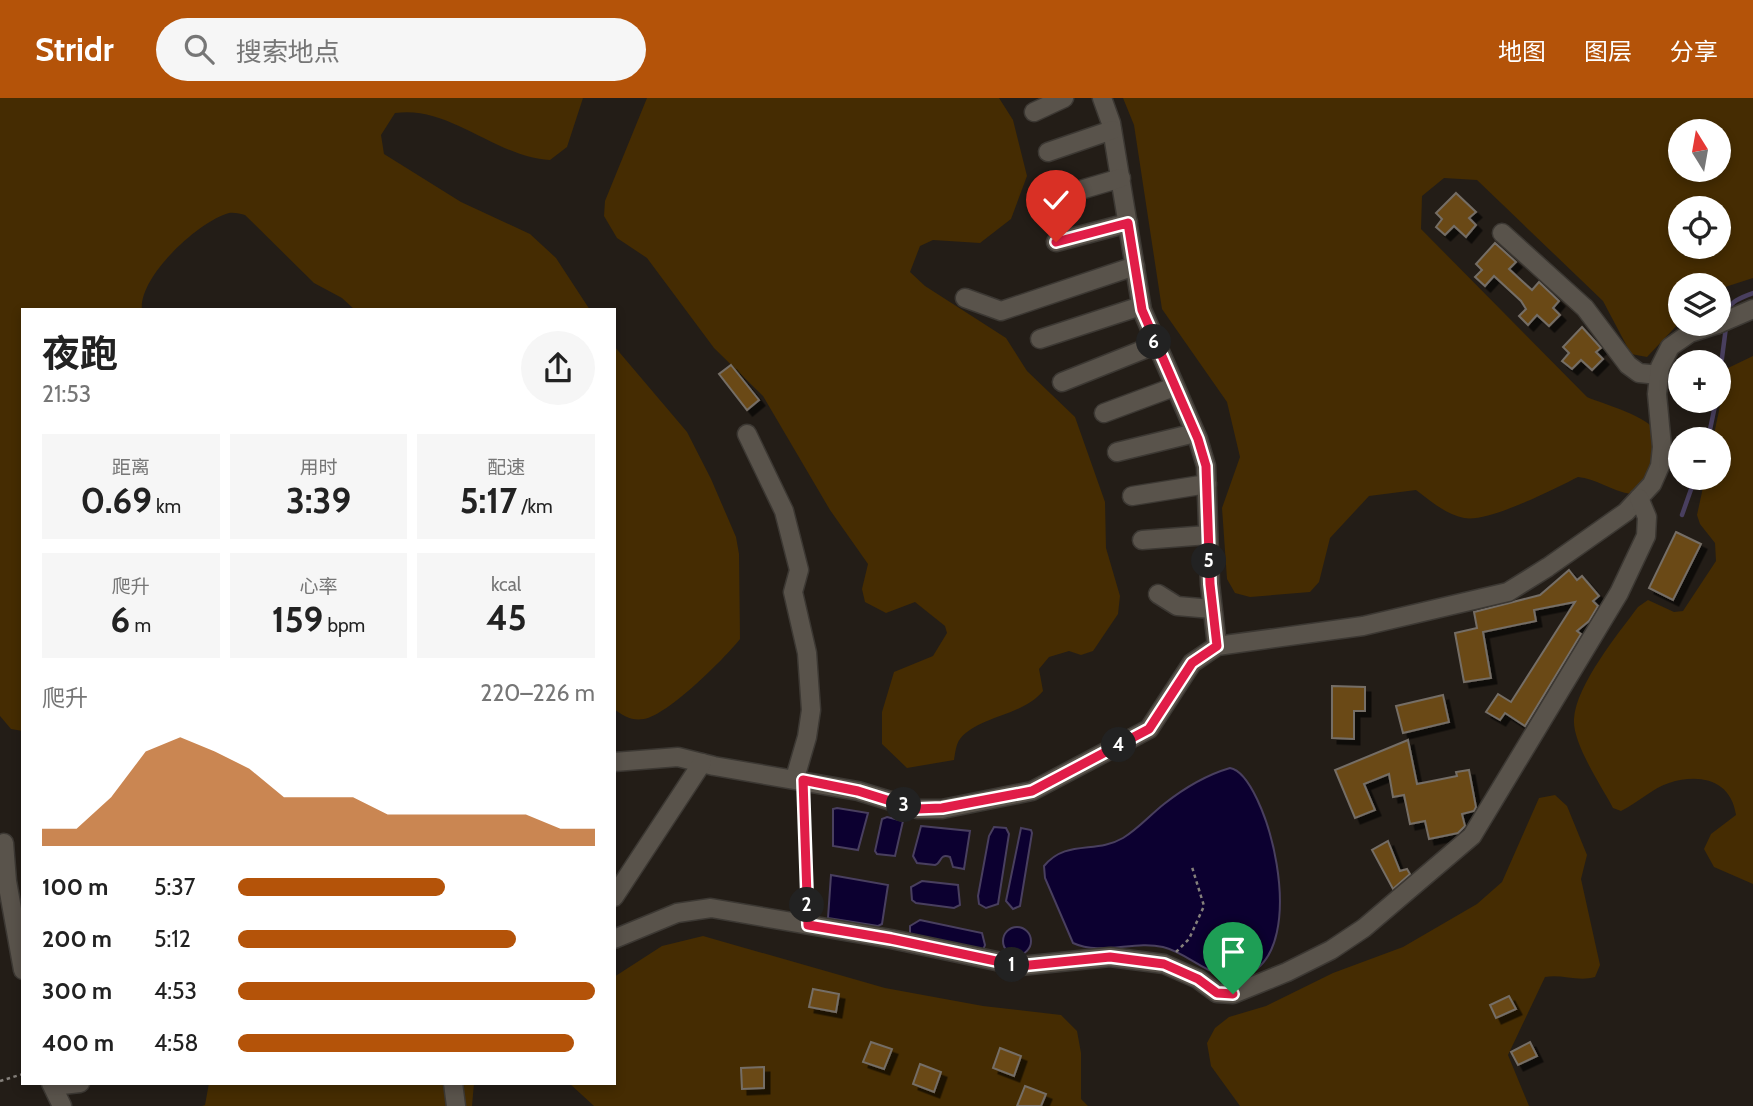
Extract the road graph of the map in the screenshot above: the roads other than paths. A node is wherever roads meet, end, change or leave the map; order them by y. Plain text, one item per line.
1 (1064, 98) edge
2 (1102, 98) edge
3 (1034, 112) dead end
4 (1112, 130) junction
5 (1048, 152) dead end
6 (1121, 178) junction
7 (1060, 196) dead end
8 (1128, 223) junction
9 (1502, 233) dead end
10 (1056, 242) dead end
11 (1135, 266) junction
12 (965, 298) dead end
13 (1141, 306) junction
14 (1753, 309) edge
15 (1731, 318) edge
16 (1685, 336) edge
17 (1040, 339) dead end
18 (1155, 345) junction
19 (1659, 375) junction
20 (1062, 382) dead end
21 (1174, 387) junction
22 (1104, 413) dead end
23 (1195, 433) junction
24 (747, 434) dead end
25 (1117, 452) dead end
26 (1207, 484) junction
27 (1132, 496) dead end
28 (1639, 498) junction
29 (1208, 535) junction
30 (1142, 540) dead end
31 (1158, 594) dead end
32 (1212, 609) junction
33 (1217, 646) junction
34 (616, 762) edge
35 (702, 763) junction
36 (799, 779) junction
37 (21, 842) edge
38 (2, 843) edge
39 (616, 894) edge
40 (616, 938) edge
41 (21, 959) edge
42 (52, 1085) edge
43 (453, 1085) edge
44 (62, 1106) edge
45 (456, 1106) edge

1 - 3 street
2 - 4 street
4 - 5 street
4 - 6 street
6 - 7 street
6 - 8 street
8 - 10 street
8 - 11 street
9 - 19 street
11 - 12 street
11 - 13 street
13 - 17 street
13 - 18 street
14 - 15 street
16 - 19 street
18 - 20 street
18 - 21 street
19 - 28 street
21 - 22 street
21 - 23 street
23 - 25 street
23 - 26 street
24 - 36 street
26 - 27 street
26 - 29 street
28 - 33 street
28 - 40 street
29 - 30 street
29 - 32 street
31 - 32 street
32 - 33 street
33 - 36 street
34 - 35 street
35 - 36 street
35 - 39 street
37 - 38 street
38 - 41 street
42 - 44 street
43 - 45 street

